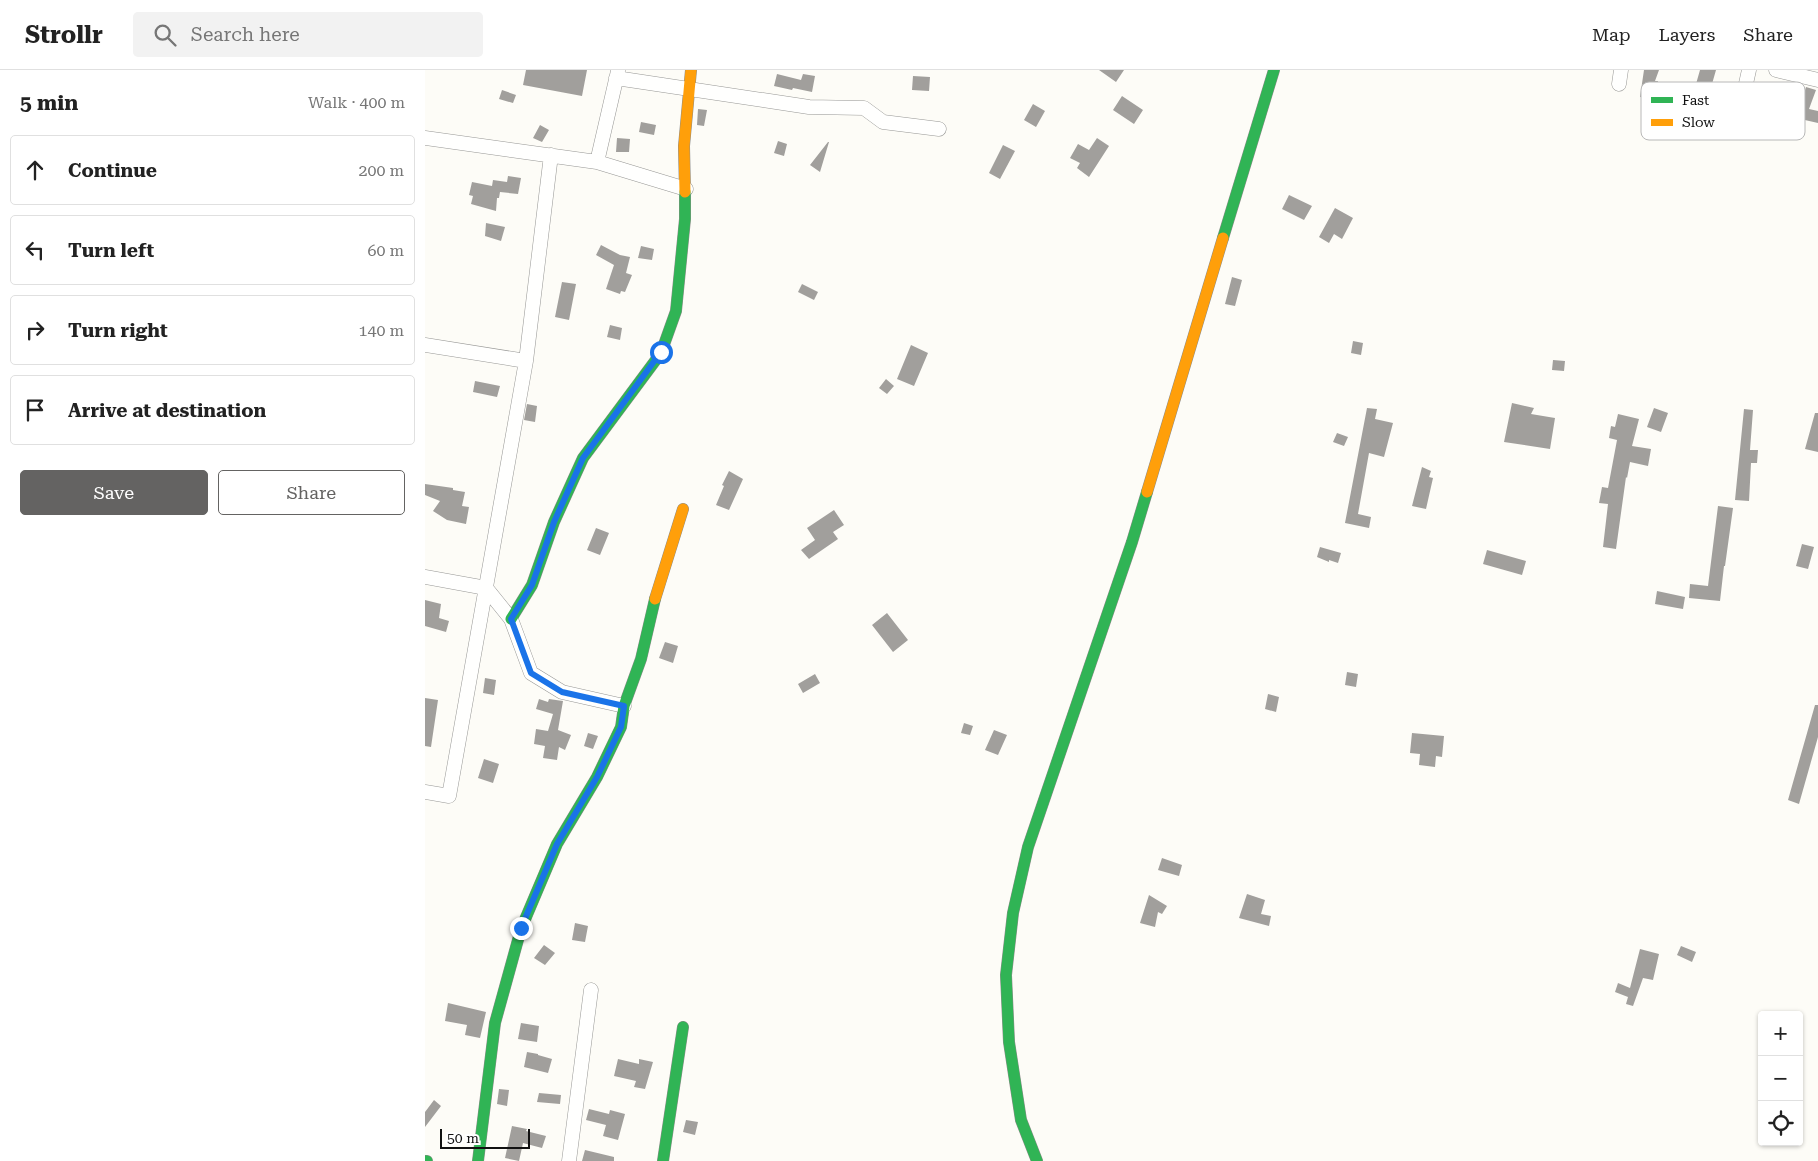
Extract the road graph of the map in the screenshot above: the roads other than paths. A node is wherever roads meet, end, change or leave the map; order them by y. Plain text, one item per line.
1 (691, 70) edge
2 (1274, 70) edge
3 (1621, 70) edge
4 (1776, 70) edge
5 (617, 74) edge
6 (1818, 80) edge
7 (1619, 84) dead end
8 (688, 89) junction
9 (939, 129) dead end
10 (425, 138) edge
11 (551, 155) junction
12 (597, 162) junction
13 (686, 188) junction
14 (425, 345) edge
15 (526, 361) junction
16 (683, 508) dead end
17 (425, 577) edge
18 (486, 588) junction
19 (511, 619) junction
20 (624, 706) junction
21 (425, 792) edge
22 (591, 990) dead end
23 (683, 1027) dead end
24 (479, 1161) edge
25 (569, 1161) edge
26 (663, 1161) edge
27 (1037, 1161) edge

1 - 8 street
2 - 27 street
3 - 7 street
4 - 6 street
5 - 8 street
5 - 12 street
8 - 9 street
8 - 13 street
10 - 11 street
11 - 12 street
11 - 15 street
12 - 13 street
13 - 19 street
14 - 15 street
15 - 18 street
16 - 20 street
17 - 18 street
18 - 19 street
18 - 21 street
19 - 20 street
20 - 24 street
22 - 25 street
23 - 26 street

